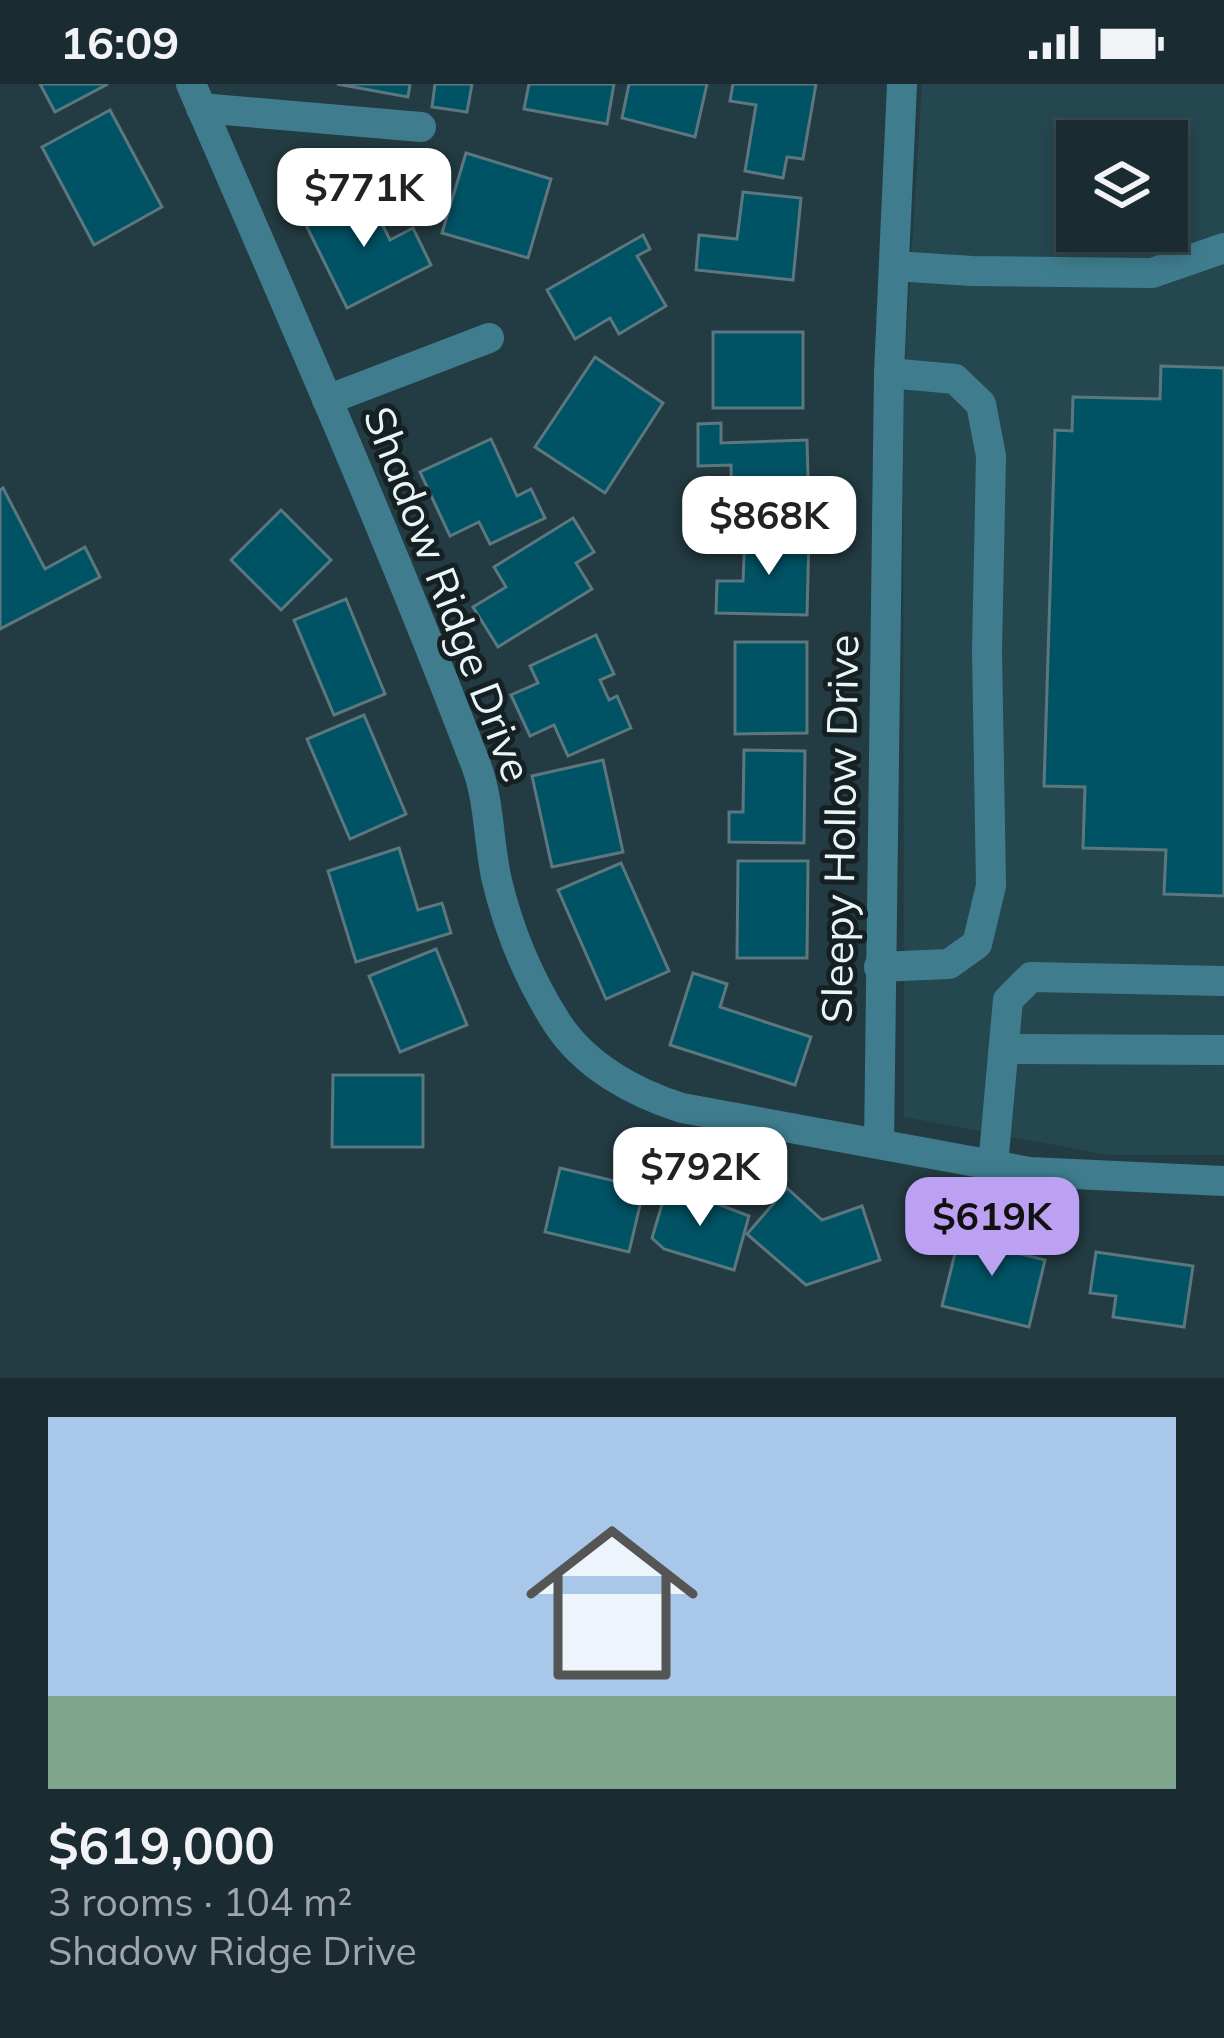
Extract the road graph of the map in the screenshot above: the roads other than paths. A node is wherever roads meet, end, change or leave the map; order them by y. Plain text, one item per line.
1 (902, 84) edge
2 (196, 96) edge
3 (421, 127) dead end
4 (1224, 248) edge
5 (894, 266) junction
6 (488, 338) dead end
7 (889, 373) junction
8 (327, 400) junction
9 (879, 967) junction
10 (1224, 981) edge
11 (1005, 1049) junction
12 (1224, 1050) edge
13 (880, 1144) junction
14 (993, 1165) junction
15 (1224, 1181) edge

1 - 5 street, Sleepy Hollow Drive
2 - 3 street
2 - 8 street, Shadow Ridge Drive
4 - 5 street
5 - 7 street, Sleepy Hollow Drive
6 - 8 street
7 - 9 street, Sleepy Hollow Drive
7 - 9 street
8 - 13 street, Shadow Ridge Drive
9 - 13 street, Sleepy Hollow Drive
10 - 11 street
11 - 12 street
11 - 14 street
13 - 14 street, Shadow Ridge Drive
14 - 15 street, Shadow Ridge Drive

